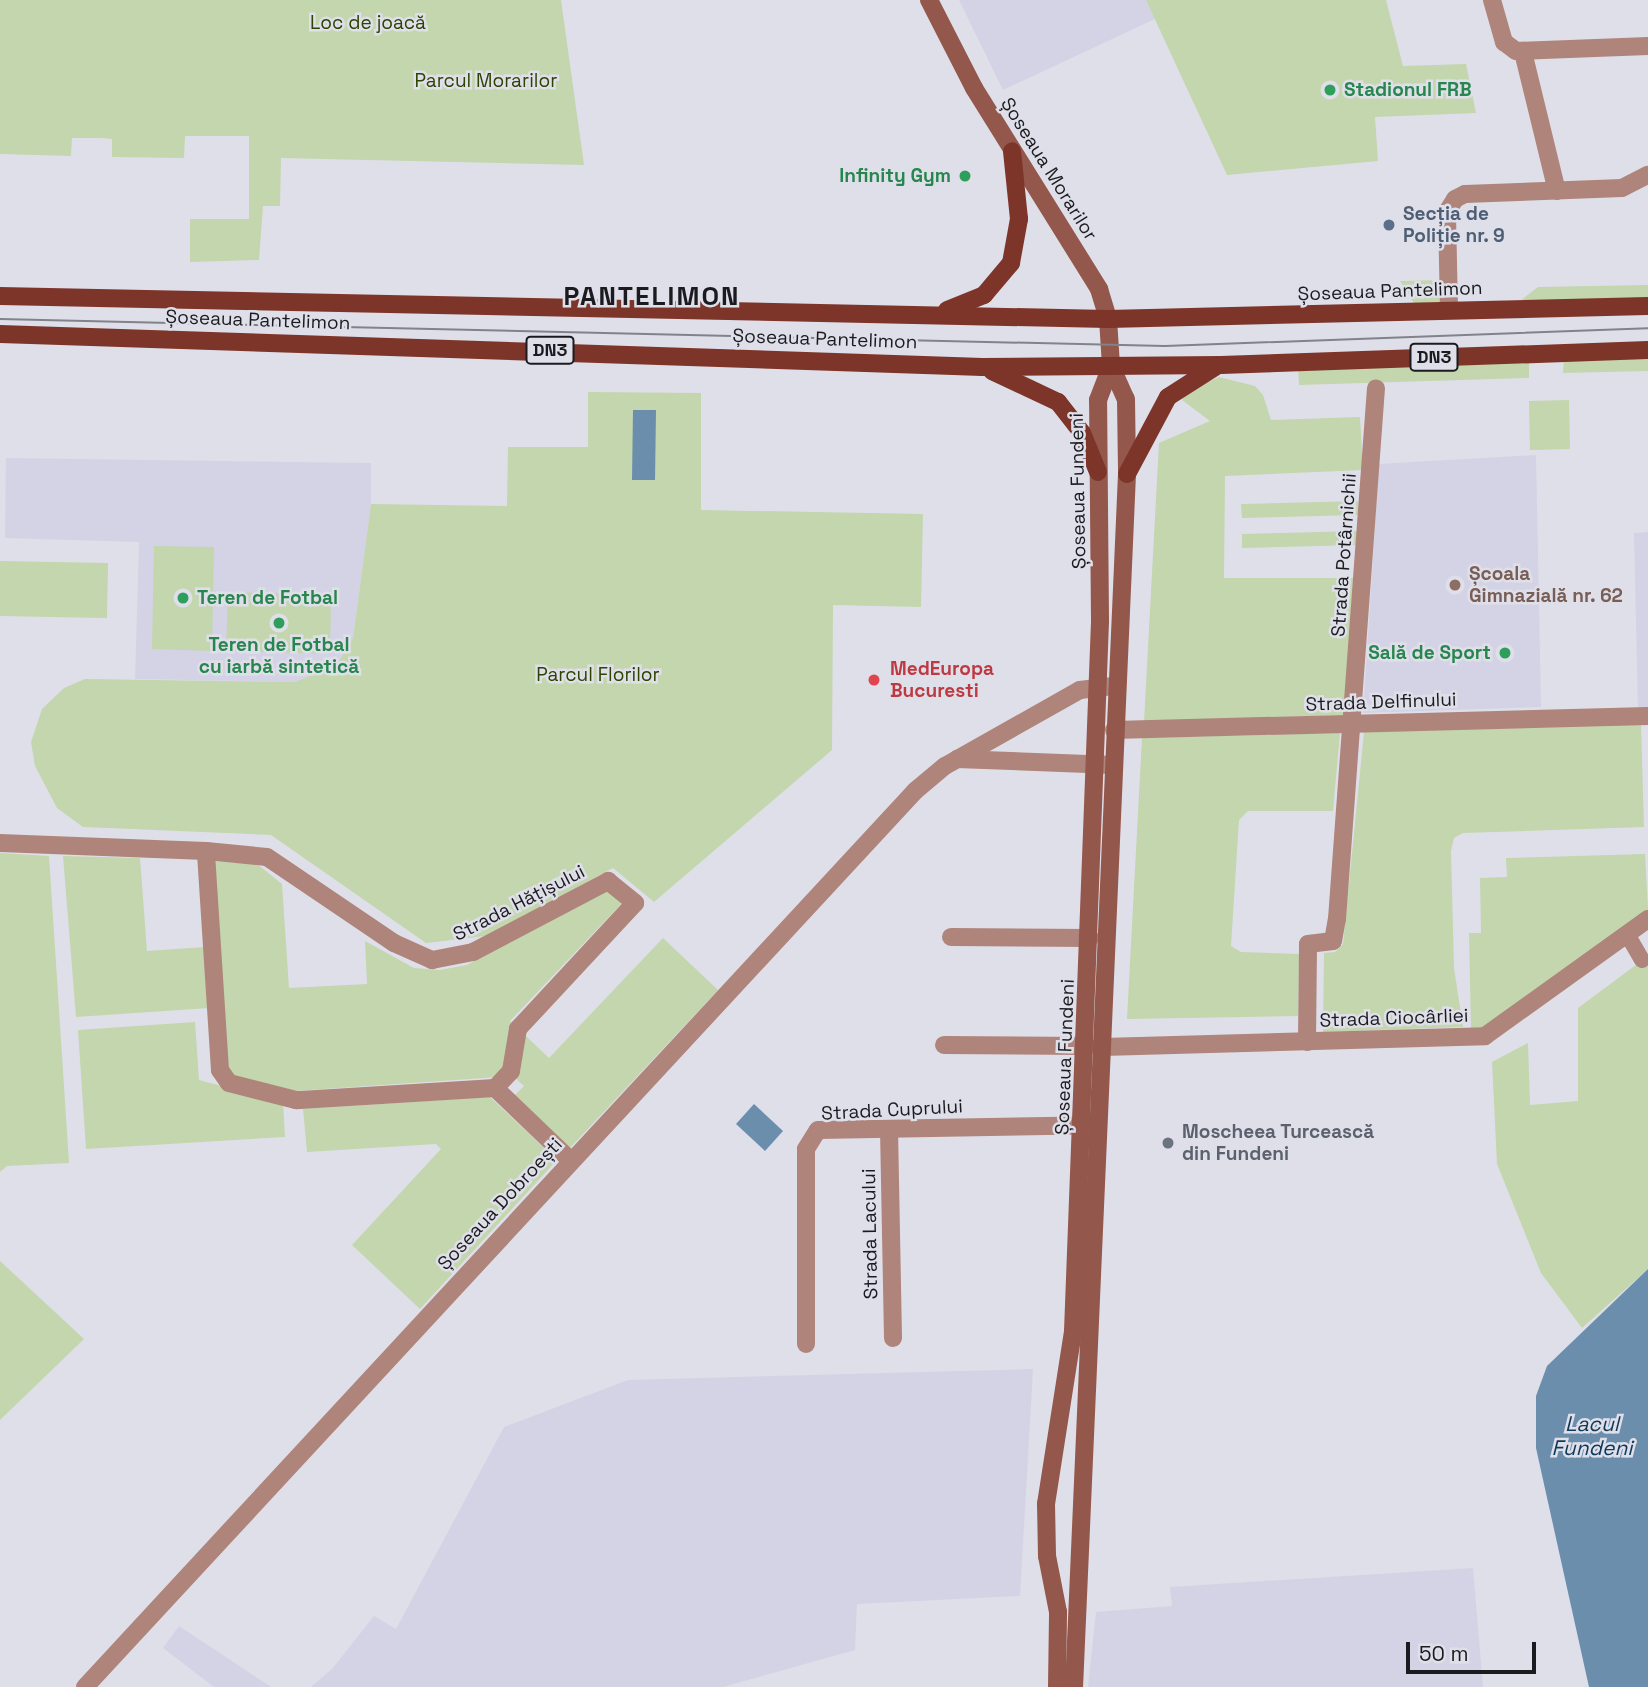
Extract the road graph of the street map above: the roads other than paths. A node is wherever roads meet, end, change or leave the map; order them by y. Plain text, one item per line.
1 (929, 0) edge
2 (1492, 0) edge
3 (1648, 46) edge
4 (1523, 51) junction
5 (1012, 151) junction
6 (1648, 175) edge
7 (1557, 191) junction
8 (0, 296) edge
9 (1648, 306) edge
10 (1448, 310) junction
11 (927, 315) junction
12 (1108, 319) junction
13 (0, 334) edge
14 (1648, 350) edge
15 (1221, 365) junction
16 (1111, 366) junction
17 (982, 367) junction
18 (1376, 388) dead end
19 (1098, 472) junction
20 (1127, 474) junction
21 (1098, 685) junction
22 (1116, 686) junction
23 (1648, 716) edge
24 (1353, 724) junction
25 (1114, 730) junction
26 (957, 759) junction
27 (1104, 765) junction
28 (0, 843) edge
29 (206, 851) junction
30 (1648, 919) edge
31 (1627, 934) junction
32 (951, 937) dead end
33 (1090, 938) junction
34 (1642, 960) dead end
35 (1307, 1041) junction
36 (944, 1045) dead end
37 (1095, 1046) junction
38 (495, 1088) junction
39 (1092, 1125) junction
40 (889, 1129) junction
41 (569, 1159) junction
42 (893, 1338) dead end
43 (806, 1344) dead end
44 (85, 1687) edge
45 (1057, 1687) edge
46 (1074, 1687) edge

1 - 5 main road, Șoseaua Morarilor
2 - 4 street
3 - 4 street
4 - 7 street
5 - 11 main road
5 - 12 main road, Șoseaua Morarilor
6 - 7 street
7 - 10 street
8 - 11 main road, Șoseaua Pantelimon / DN3
9 - 10 main road, Șoseaua Pantelimon / DN3
10 - 12 main road, Șoseaua Pantelimon / DN3
11 - 12 main road, Șoseaua Pantelimon / DN3
12 - 16 main road, Șoseaua Morarilor
13 - 17 main road, Șoseaua Pantelimon / DN3
14 - 15 main road, Șoseaua Pantelimon / DN3
15 - 16 main road, Șoseaua Pantelimon / DN3
15 - 20 main road
16 - 17 main road, Șoseaua Pantelimon / DN3
16 - 19 main road, Șoseaua Fundeni
16 - 20 main road, Șoseaua Fundeni
17 - 19 main road
18 - 24 street, Strada Potârnichii
19 - 21 main road, Șoseaua Fundeni
20 - 22 main road, Șoseaua Fundeni
21 - 22 street, Șoseaua Dobroești
21 - 26 street, Șoseaua Dobroești
21 - 27 main road, Șoseaua Fundeni
22 - 25 main road, Șoseaua Fundeni
23 - 24 street, Strada Delfinului
24 - 25 street, Strada Delfinului
24 - 35 street, Strada Potârnichii
25 - 27 main road, Șoseaua Fundeni
26 - 27 street
26 - 41 street, Șoseaua Dobroești
27 - 33 main road, Șoseaua Fundeni
27 - 37 main road, Șoseaua Fundeni
28 - 29 street, Strada Hățișului
29 - 38 street
29 - 38 street, Strada Hățișului
30 - 31 street, Strada Ciocârliei
31 - 34 street
31 - 35 street, Strada Ciocârliei
32 - 33 street
33 - 37 main road, Șoseaua Fundeni
35 - 37 street, Strada Ciocârliei
36 - 37 street, Strada Ciocârliei
37 - 39 main road, Șoseaua Fundeni
38 - 41 street
39 - 40 street, Strada Cuprului
39 - 45 main road, Șoseaua Fundeni
39 - 46 main road, Șoseaua Fundeni
40 - 42 street, Strada Lacului
40 - 43 street, Strada Cuprului
41 - 44 street, Șoseaua Dobroești

